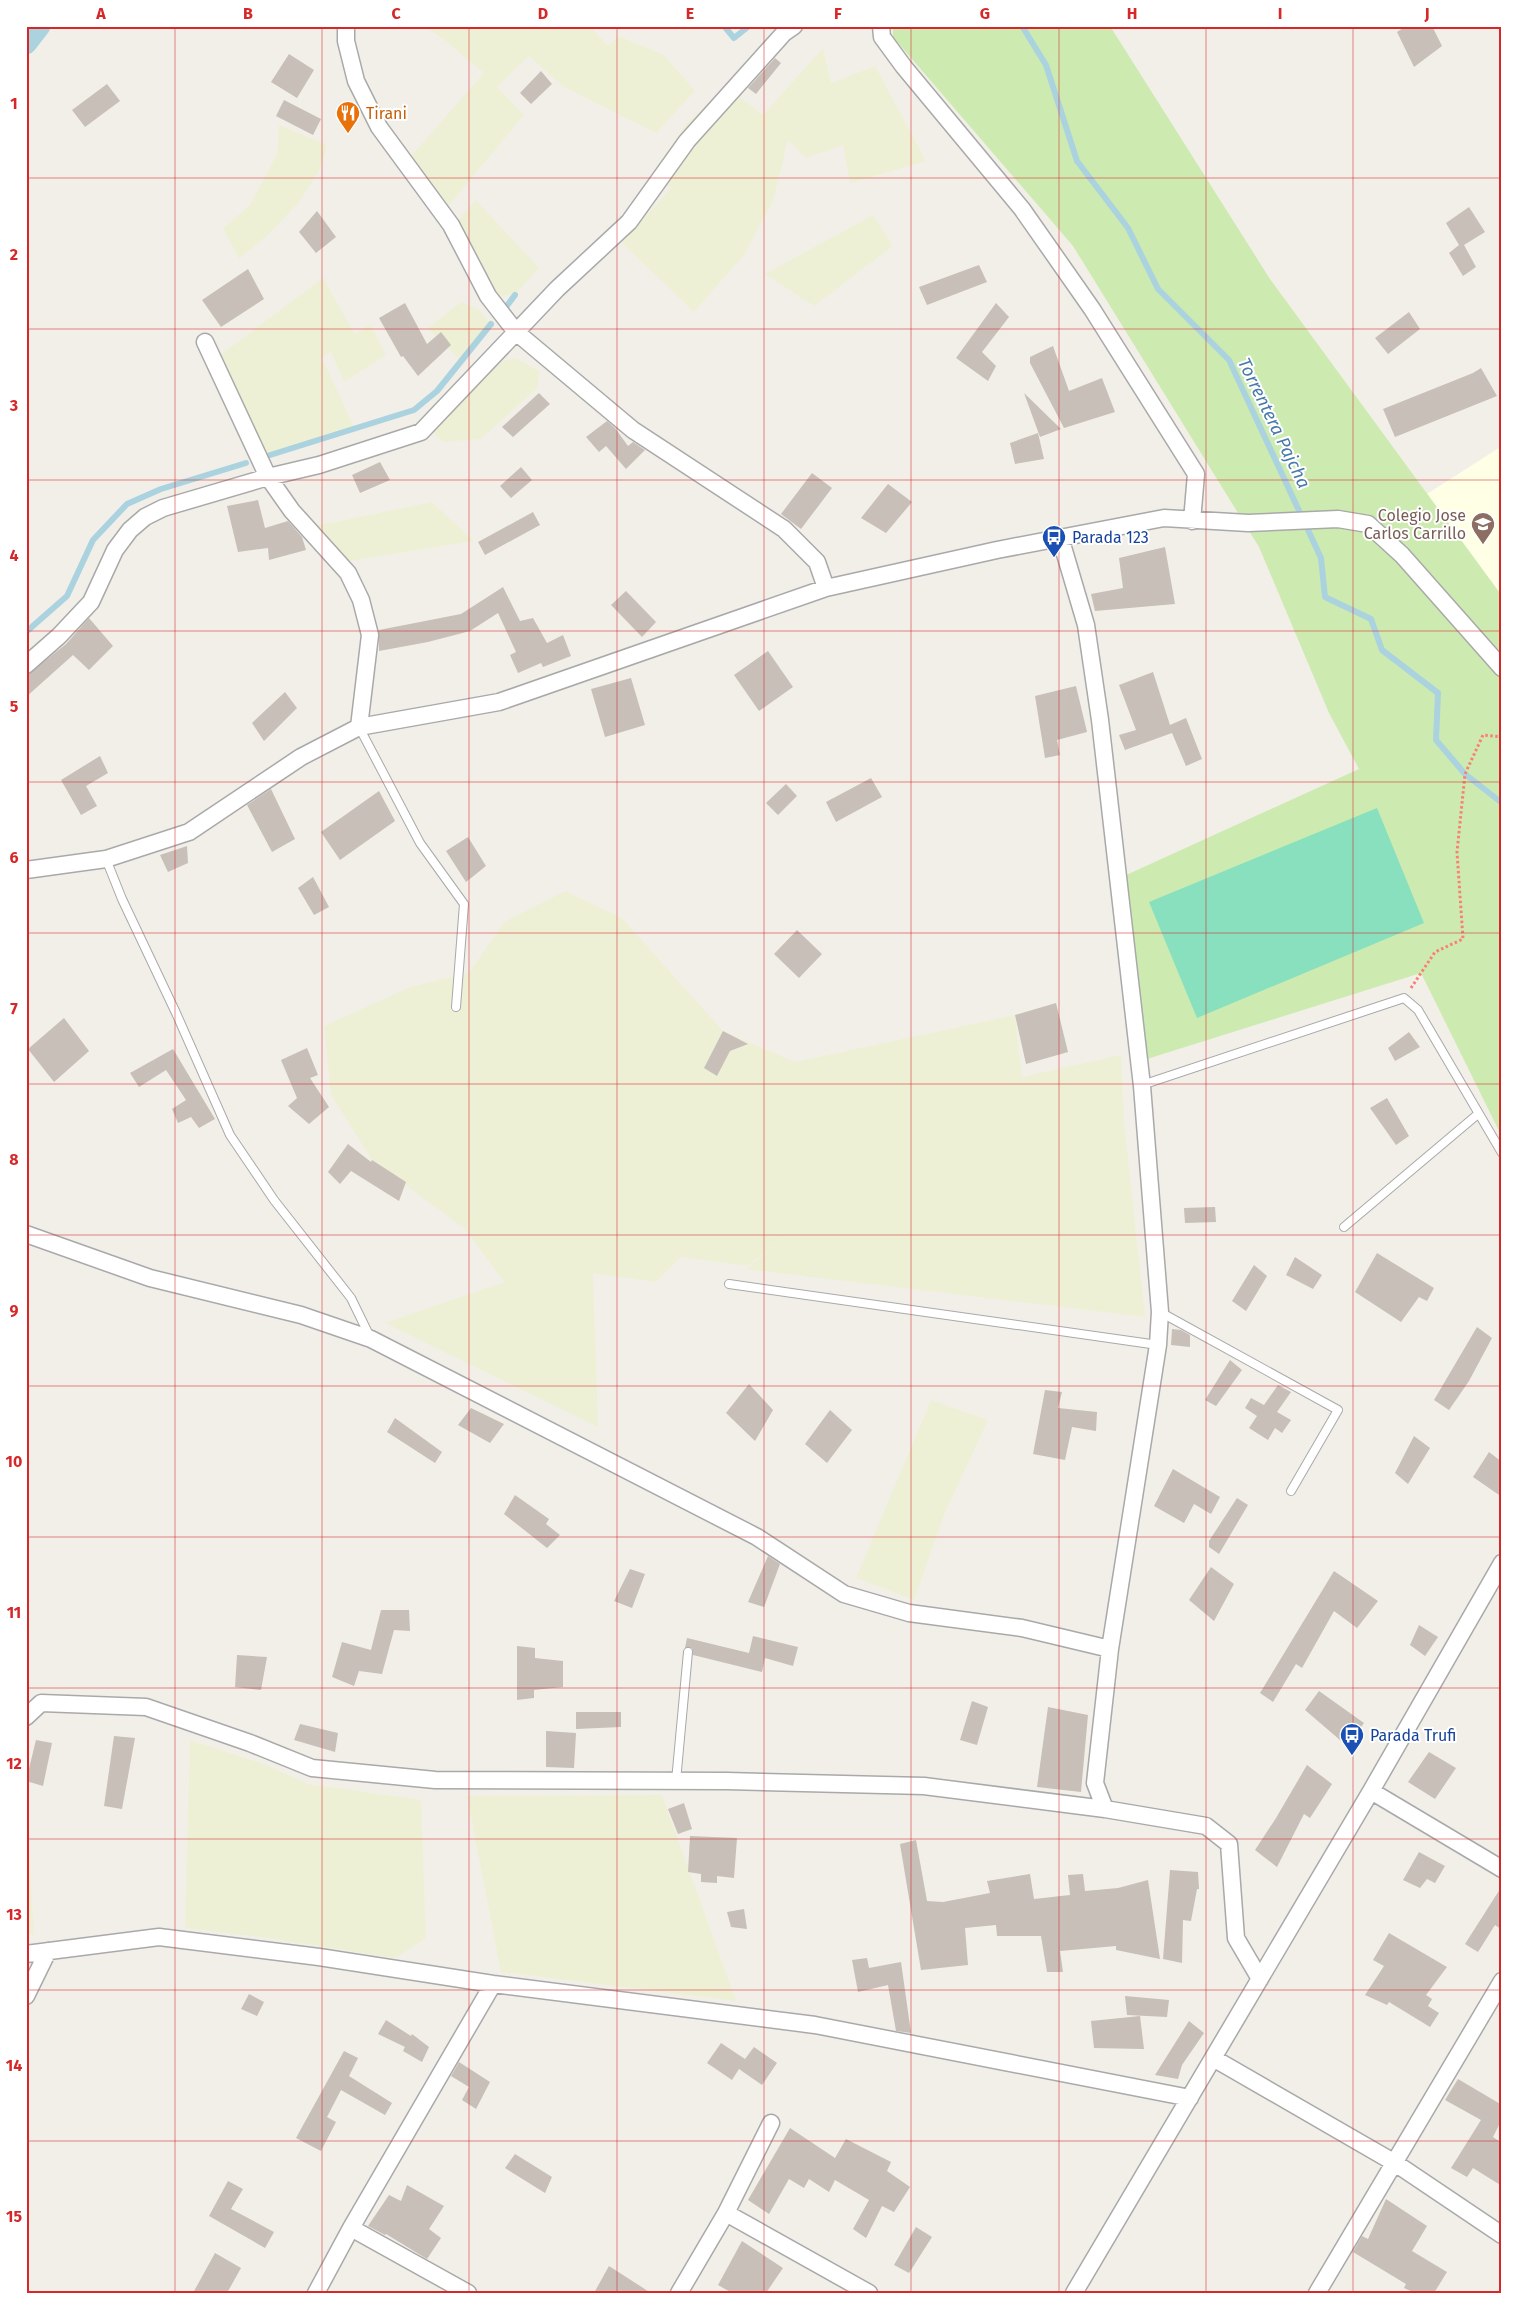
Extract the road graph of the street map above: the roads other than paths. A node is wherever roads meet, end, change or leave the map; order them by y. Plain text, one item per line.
1 (346, 26) edge
2 (794, 26) edge
3 (881, 26) edge
4 (516, 332) junction
5 (205, 342) dead end
6 (268, 477) junction
7 (1192, 521) junction
8 (1060, 537) junction
9 (826, 588) junction
10 (26, 665) edge
11 (1502, 668) edge
12 (359, 727) junction
13 (106, 858) junction
14 (26, 870) edge
15 (456, 1007) dead end
16 (1142, 1086) junction
17 (1478, 1114) junction
18 (1502, 1153) edge
19 (1344, 1227) dead end
20 (26, 1234) edge
21 (729, 1284) dead end
22 (1160, 1312) junction
23 (370, 1339) junction
24 (1158, 1345) junction
25 (1291, 1491) dead end
26 (1502, 1563) edge
27 (1110, 1649) junction
28 (688, 1652) dead end
29 (26, 1716) edge
30 (676, 1781) junction
31 (1371, 1791) junction
32 (1105, 1810) junction
33 (1502, 1869) edge
34 (48, 1951) junction
35 (26, 1954) edge
36 (1260, 1979) junction
37 (1502, 1981) edge
38 (493, 1984) junction
39 (26, 1996) edge
40 (1213, 2058) junction
41 (1190, 2098) junction
42 (771, 2124) dead end
43 (1395, 2163) junction
44 (726, 2213) junction
45 (351, 2228) junction
46 (1502, 2235) edge
47 (316, 2293) edge
48 (468, 2293) edge
49 (679, 2293) edge
50 (869, 2293) edge
51 (1074, 2293) edge
52 (1317, 2293) edge

1 - 4 street
2 - 4 street
3 - 7 street
4 - 6 street
4 - 9 street
5 - 6 street
6 - 10 street
6 - 12 street
7 - 8 street
7 - 11 street
8 - 9 street
8 - 16 street
9 - 12 street
12 - 13 street
12 - 15 lane
13 - 14 street
13 - 23 lane
16 - 17 lane
16 - 22 street
17 - 18 lane
17 - 19 lane
20 - 23 street
21 - 24 lane
22 - 24 street
22 - 25 lane
23 - 27 street
24 - 27 street
26 - 31 street
27 - 32 street
28 - 30 lane
29 - 30 street
30 - 32 street
31 - 33 street
31 - 36 street
32 - 36 street
34 - 35 street
34 - 38 street
34 - 39 street
36 - 40 street
37 - 43 street
38 - 41 street
38 - 45 street
40 - 41 street
40 - 43 street
41 - 51 street
42 - 44 street
43 - 46 street
43 - 52 street
44 - 49 street
44 - 50 street
45 - 47 street
45 - 48 street

